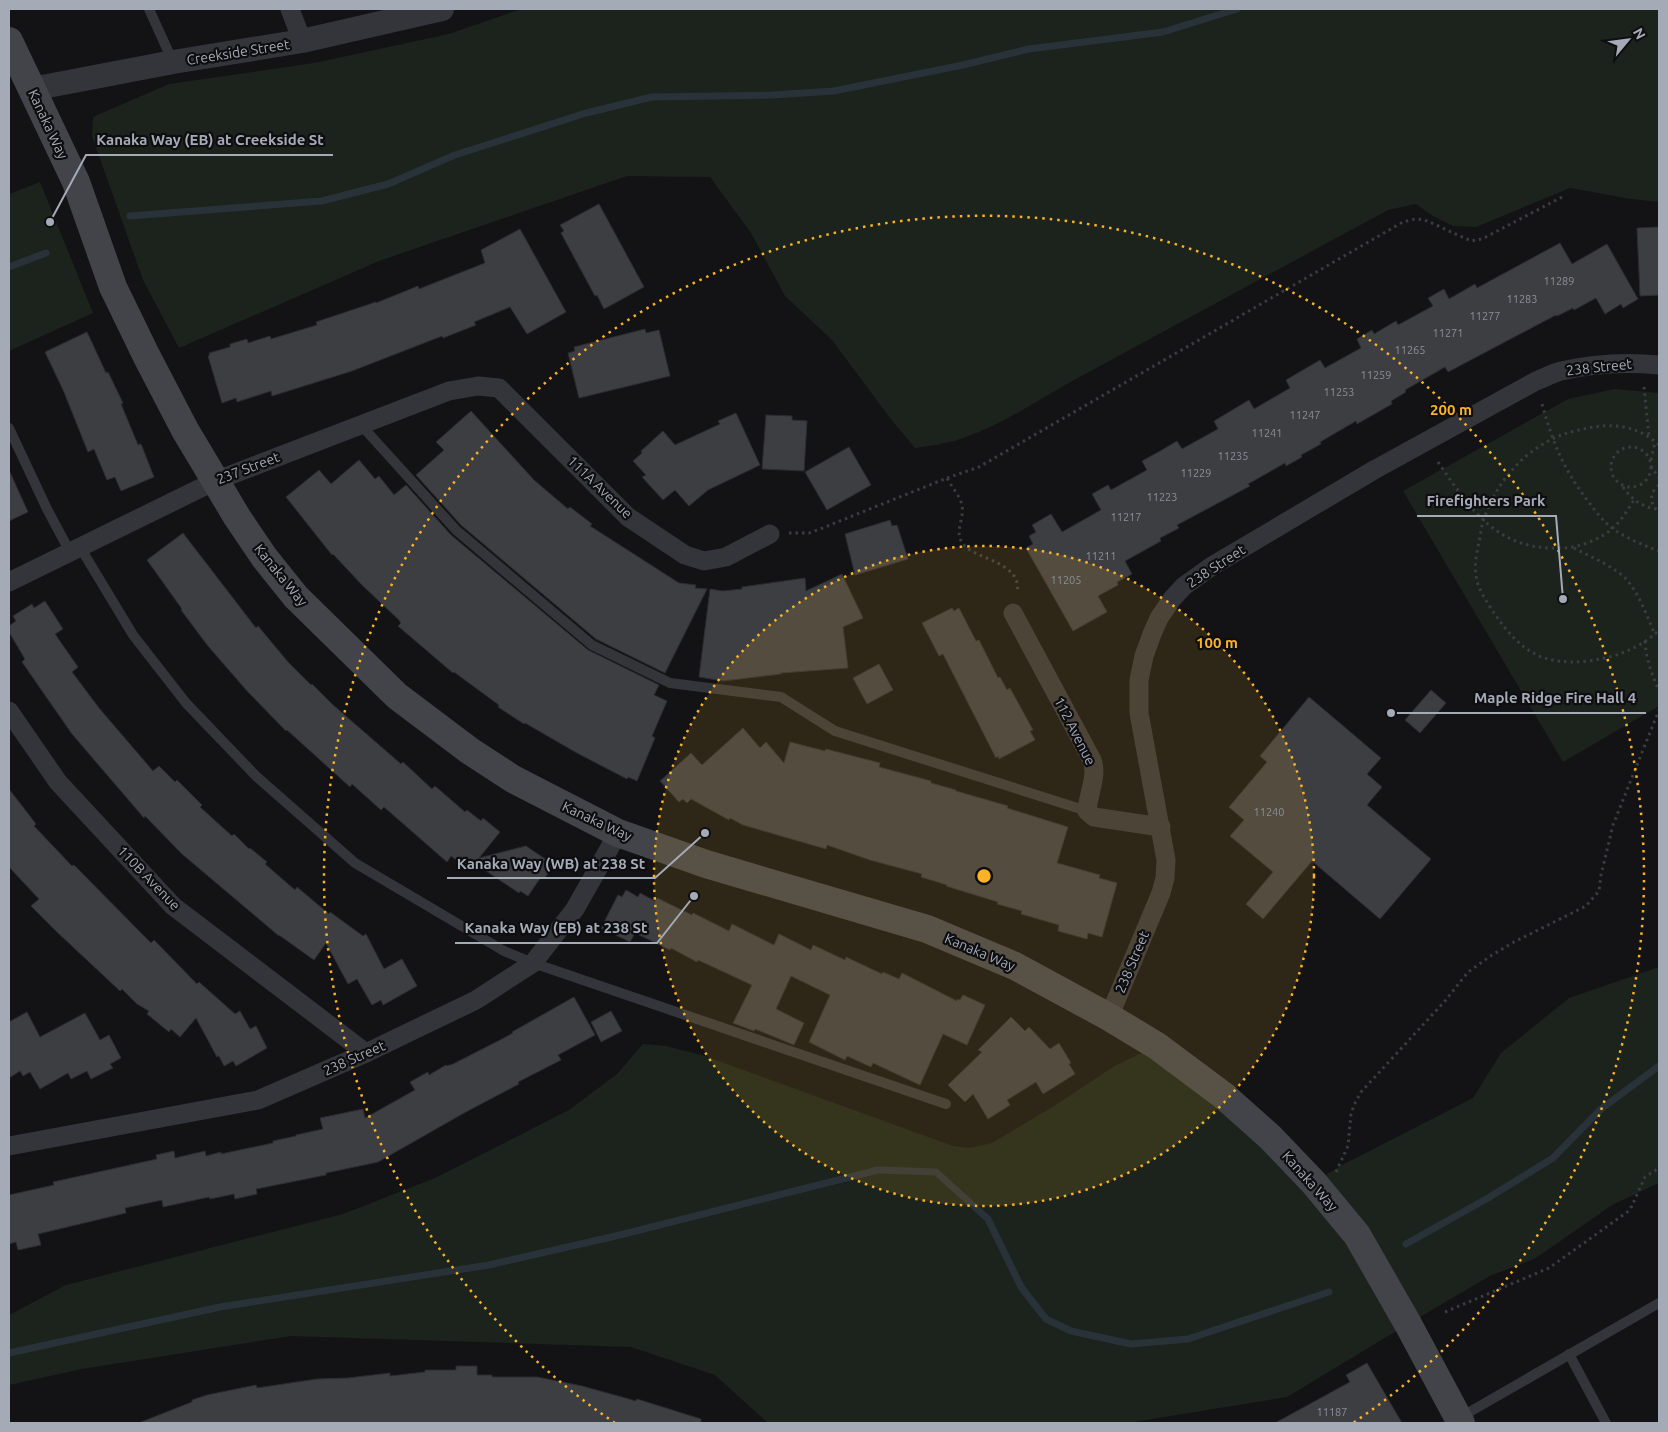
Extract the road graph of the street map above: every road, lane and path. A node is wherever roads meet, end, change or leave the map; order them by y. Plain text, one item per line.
1 (149, 9) edge
2 (290, 9) edge
3 (442, 9) edge
4 (9, 41) edge
5 (302, 41) junction
6 (173, 62) junction
7 (32, 89) junction
8 (1564, 196) dead end
9 (1659, 364) edge
10 (1644, 387) dead end
11 (499, 388) joint
12 (1542, 404) dead end
13 (361, 425) junction
14 (9, 428) edge
15 (1649, 436) junction
16 (1552, 438) junction
17 (1655, 442) junction
18 (1659, 445) edge
19 (1438, 462) dead end
20 (1651, 464) junction
21 (947, 478) junction
22 (1659, 478) edge
23 (215, 481) junction
24 (1659, 485) edge
25 (1623, 486) junction
26 (1634, 500) junction
27 (1655, 509) junction
28 (1659, 512) edge
29 (1483, 520) junction
30 (1613, 528) junction
31 (770, 534) joint
32 (1573, 548) junction
33 (75, 550) junction
34 (1659, 550) edge
35 (9, 582) edge
36 (1013, 613) joint
37 (1659, 630) edge
38 (1655, 635) junction
39 (1645, 641) junction
40 (1659, 692) edge
41 (1659, 710) edge
42 (9, 711) edge
43 (1087, 811) junction
44 (1161, 827) junction
45 (618, 833) junction
46 (533, 964) junction
47 (1109, 1018) junction
48 (366, 1053) junction
49 (946, 1104) dead end
50 (9, 1146) edge
51 (1659, 1168) edge
52 (1319, 1189) junction
53 (1659, 1304) edge
54 (1445, 1312) dead end
55 (1569, 1354) junction
56 (1459, 1421) edge
57 (1606, 1423) edge

1 - 6 lane
2 - 5 street
3 - 5 street, Creekside Street
4 - 7 main road, Kanaka Way
5 - 6 street, Creekside Street
6 - 7 street, Creekside Street
7 - 23 main road, Kanaka Way
8 - 21 path
9 - 44 street, 238 Street
10 - 15 path
11 - 13 street, 237 Street
11 - 31 street, 111A Avenue
12 - 16 path
13 - 23 street, 237 Street
13 - 43 lane
14 - 33 lane
15 - 16 path
15 - 17 path
16 - 29 path
16 - 30 path
17 - 18 path
17 - 20 path
19 - 29 path
20 - 22 path
20 - 25 path
20 - 25 path
21 - 31 path
21 - 36 path
23 - 33 street, 237 Street
23 - 45 main road, Kanaka Way
24 - 27 path
25 - 26 path
26 - 27 path
26 - 30 path
27 - 28 path
29 - 32 path
29 - 39 path
30 - 32 path
30 - 34 path
32 - 38 path
33 - 35 street, 237 Street
33 - 46 lane
36 - 43 street, 112 Avenue
37 - 38 path
38 - 39 path
39 - 40 path
41 - 52 path
42 - 48 street, 110B Avenue
43 - 44 street
44 - 47 street, 238 Street
45 - 46 street, 238 Street
45 - 47 main road, Kanaka Way
46 - 48 street, 238 Street
46 - 49 lane
47 - 52 main road, Kanaka Way
48 - 50 street, 238 Street
51 - 54 path
52 - 56 main road, Kanaka Way
53 - 55 lane
55 - 56 lane
55 - 57 lane

